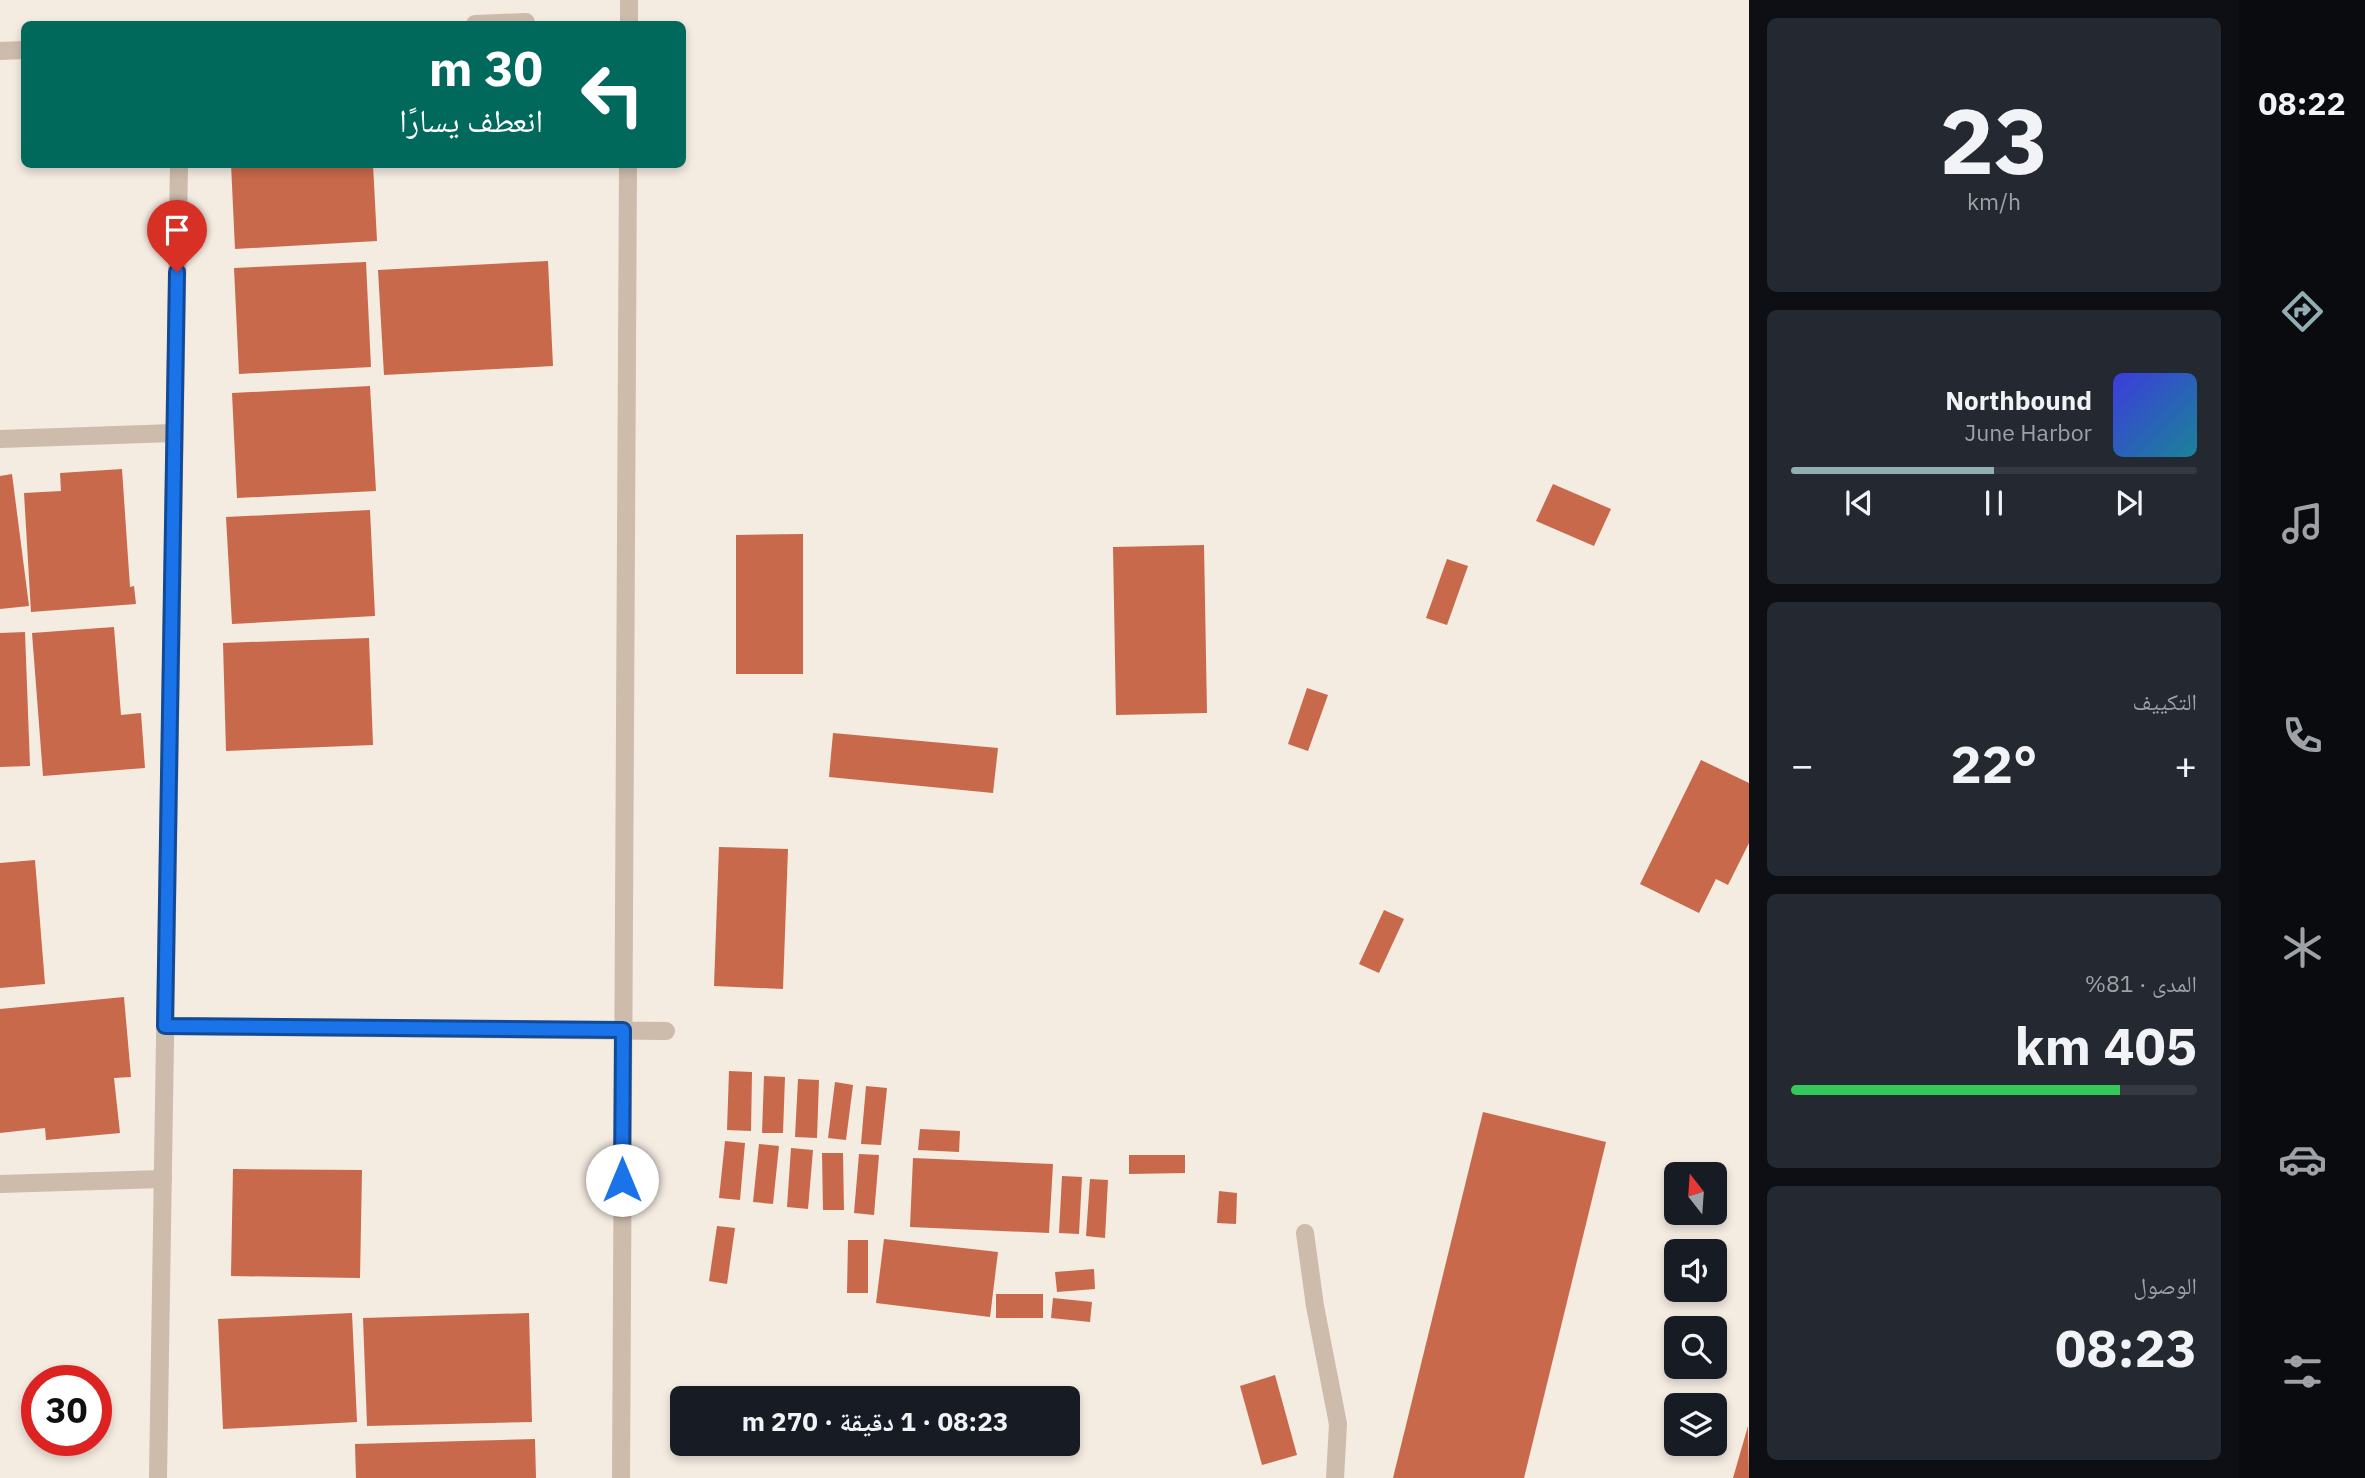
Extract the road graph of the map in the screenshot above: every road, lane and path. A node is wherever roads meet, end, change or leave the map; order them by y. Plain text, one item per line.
1 (629, 0) edge
2 (629, 21) edge
3 (21, 50) edge
4 (0, 51) edge
5 (179, 168) edge
6 (628, 168) edge
7 (174, 433) junction
8 (0, 439) edge
9 (165, 1026) junction
10 (623, 1030) junction
11 (666, 1031) dead end
12 (163, 1179) junction
13 (0, 1184) edge
14 (1306, 1233) dead end
15 (158, 1478) edge
16 (621, 1478) edge
17 (1335, 1478) edge

1 - 2 street
3 - 4 street
5 - 7 street
6 - 10 street
7 - 8 street
7 - 9 street
9 - 10 street
9 - 12 street
10 - 11 street
10 - 16 street
12 - 13 street
12 - 15 street
14 - 17 street

